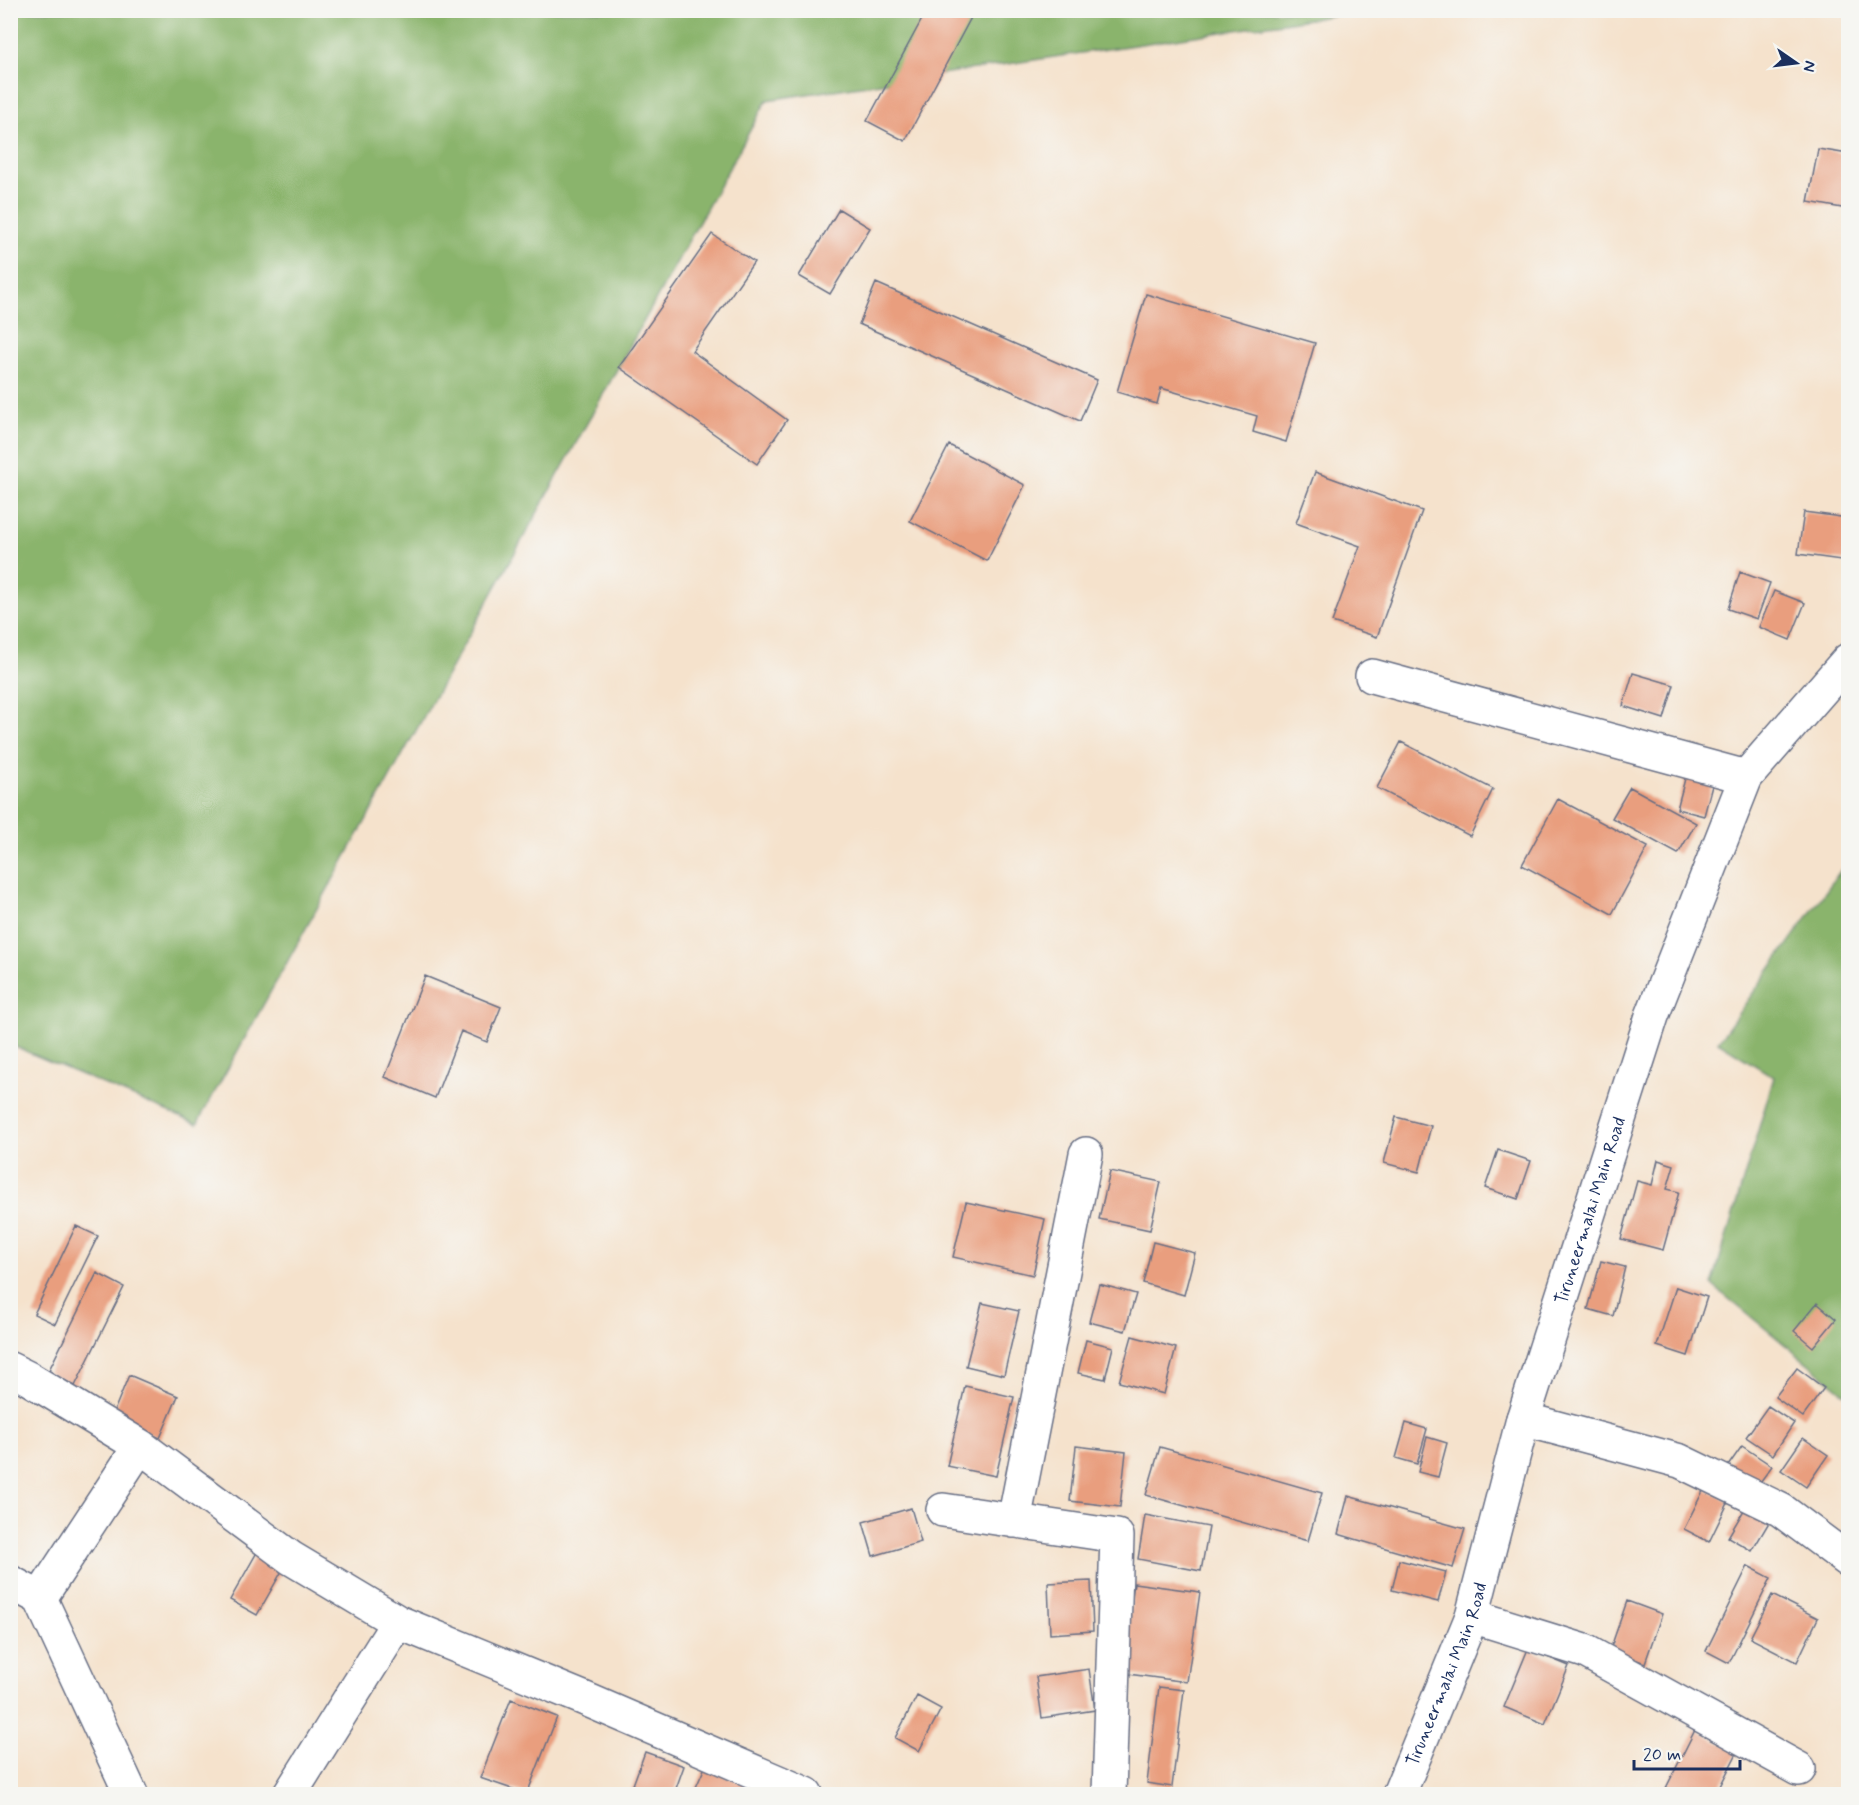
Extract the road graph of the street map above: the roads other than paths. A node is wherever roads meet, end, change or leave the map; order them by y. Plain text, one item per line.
1 (1848, 660) edge
2 (1372, 676) dead end
3 (1746, 777) junction
4 (1086, 1154) dead end
5 (10, 1370) edge
6 (1523, 1419) junction
7 (140, 1446) junction
8 (943, 1510) dead end
9 (1014, 1521) junction
10 (1848, 1560) edge
11 (10, 1582) edge
12 (39, 1598) junction
13 (1472, 1616) junction
14 (398, 1622) junction
15 (1799, 1768) dead end
16 (131, 1794) edge
17 (290, 1794) edge
18 (806, 1794) edge
19 (1109, 1794) edge
20 (1399, 1794) edge

1 - 3 street, Tiruneermalai Main Road
2 - 3 street
3 - 6 street, Tiruneermalai Main Road
4 - 9 street
5 - 7 street
6 - 10 street
6 - 13 street, Tiruneermalai Main Road
7 - 12 street
7 - 14 street
8 - 9 street
9 - 19 street
11 - 12 street
12 - 16 street
13 - 15 street
13 - 20 street, Tiruneermalai Main Road
14 - 17 street
14 - 18 street

